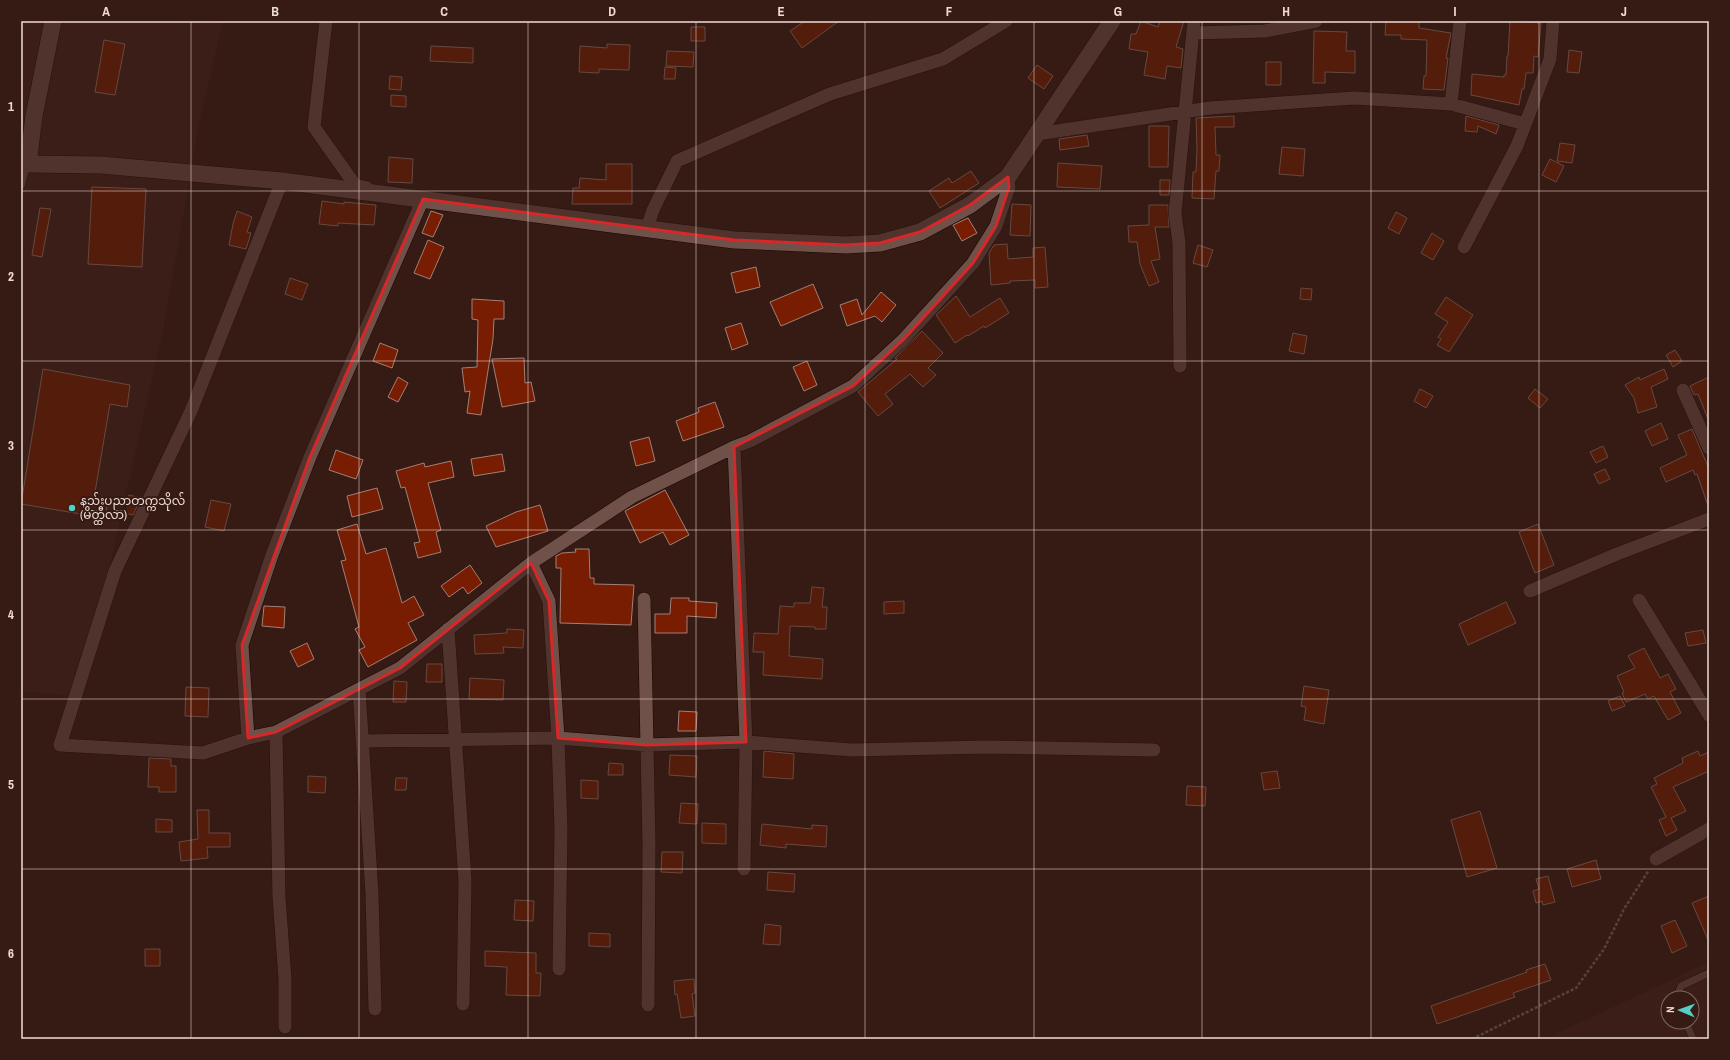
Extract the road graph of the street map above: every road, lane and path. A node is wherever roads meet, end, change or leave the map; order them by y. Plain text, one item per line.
1 (53, 21) edge
2 (326, 21) edge
3 (1006, 21) edge
4 (1112, 21) edge
5 (1316, 21) edge
6 (1460, 21) edge
7 (1553, 21) edge
8 (1194, 27) edge
9 (1451, 104) junction
10 (1184, 112) junction
11 (1526, 124) junction
12 (1036, 134) junction
13 (25, 171) edge
14 (1008, 177) junction
15 (282, 181) junction
16 (21, 186) edge
17 (423, 199) junction
18 (647, 228) junction
19 (1464, 247) dead end
20 (1180, 366) dead end
21 (1683, 390) dead end
22 (734, 447) junction
23 (1709, 448) edge
24 (1709, 519) edge
25 (531, 563) junction
26 (1530, 591) dead end
27 (644, 599) dead end
28 (1639, 600) dead end
29 (448, 629) junction
30 (359, 689) junction
31 (1709, 715) edge
32 (276, 732) junction
33 (248, 738) junction
34 (558, 738) junction
35 (457, 739) junction
36 (363, 741) junction
37 (746, 742) junction
38 (647, 745) junction
39 (1154, 750) dead end
40 (1709, 829) edge
41 (1656, 860) joint
42 (744, 869) dead end
43 (559, 969) dead end
44 (1709, 973) edge
45 (1679, 990) edge
46 (463, 1004) dead end
47 (648, 1005) dead end
48 (375, 1009) dead end
49 (285, 1027) dead end
50 (1472, 1039) edge

1 - 13 street
2 - 17 street
3 - 18 street
4 - 12 street
5 - 8 street
6 - 9 street
7 - 11 street
8 - 10 street
9 - 10 street
9 - 11 street
10 - 12 street
10 - 20 street
11 - 19 street
12 - 14 street
13 - 15 street
13 - 16 lane
14 - 18 street
14 - 22 street
15 - 17 street
15 - 33 street
17 - 18 street
17 - 33 street
21 - 23 street
22 - 25 street
22 - 37 street
24 - 26 street
25 - 29 street
25 - 34 street
27 - 38 street
28 - 31 street
29 - 30 street
29 - 35 street
30 - 32 street
30 - 36 street
32 - 33 street
32 - 49 street
34 - 35 street
34 - 38 street
34 - 43 street
35 - 36 street
35 - 46 street
36 - 48 street
37 - 38 street
37 - 39 street
37 - 42 street
38 - 47 street
40 - 41 street
41 - 50 path
44 - 45 lane

